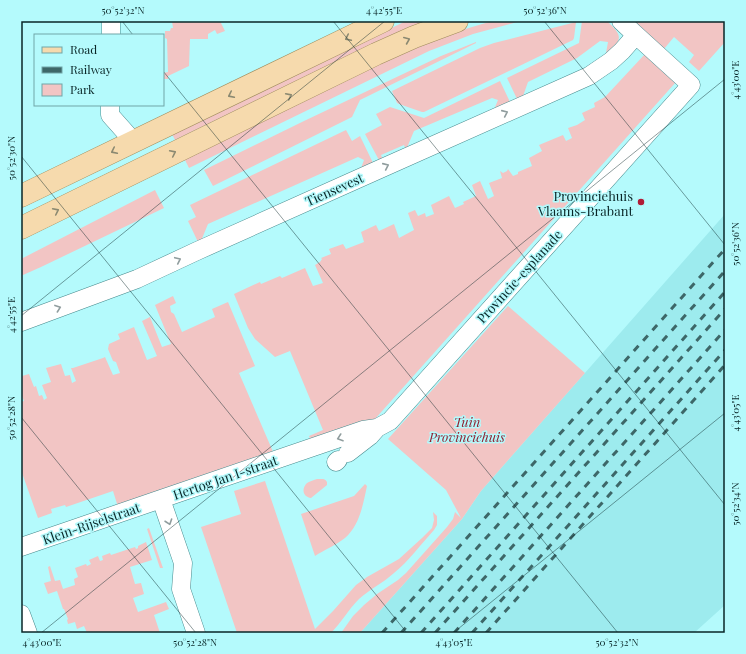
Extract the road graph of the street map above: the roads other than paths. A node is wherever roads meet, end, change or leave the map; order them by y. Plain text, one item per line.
1 (111, 21) edge
2 (383, 21) edge
3 (457, 21) edge
4 (621, 21) edge
5 (111, 34) edge
6 (636, 35) junction
7 (110, 106) edge
8 (134, 142) junction
9 (21, 196) edge
10 (21, 228) edge
11 (21, 322) edge
12 (377, 428) junction
13 (341, 458) dead end
14 (161, 498) junction
15 (21, 547) edge
16 (21, 614) edge
17 (28, 633) edge
18 (196, 633) edge

1 - 5 street
2 -> 8 main road
10 -> 3 main road
4 - 6 street, Provincie-esplanade
11 -> 6 street, Tiensevest
6 - 12 street, Provincie-esplanade
7 - 8 street
8 -> 9 main road
12 - 13 street
12 -> 14 street, Hertog Jan I-straat
14 - 15 street, Klein-Rijselstraat
14 -> 18 street, Hertog Jan I-straat
16 - 17 street

